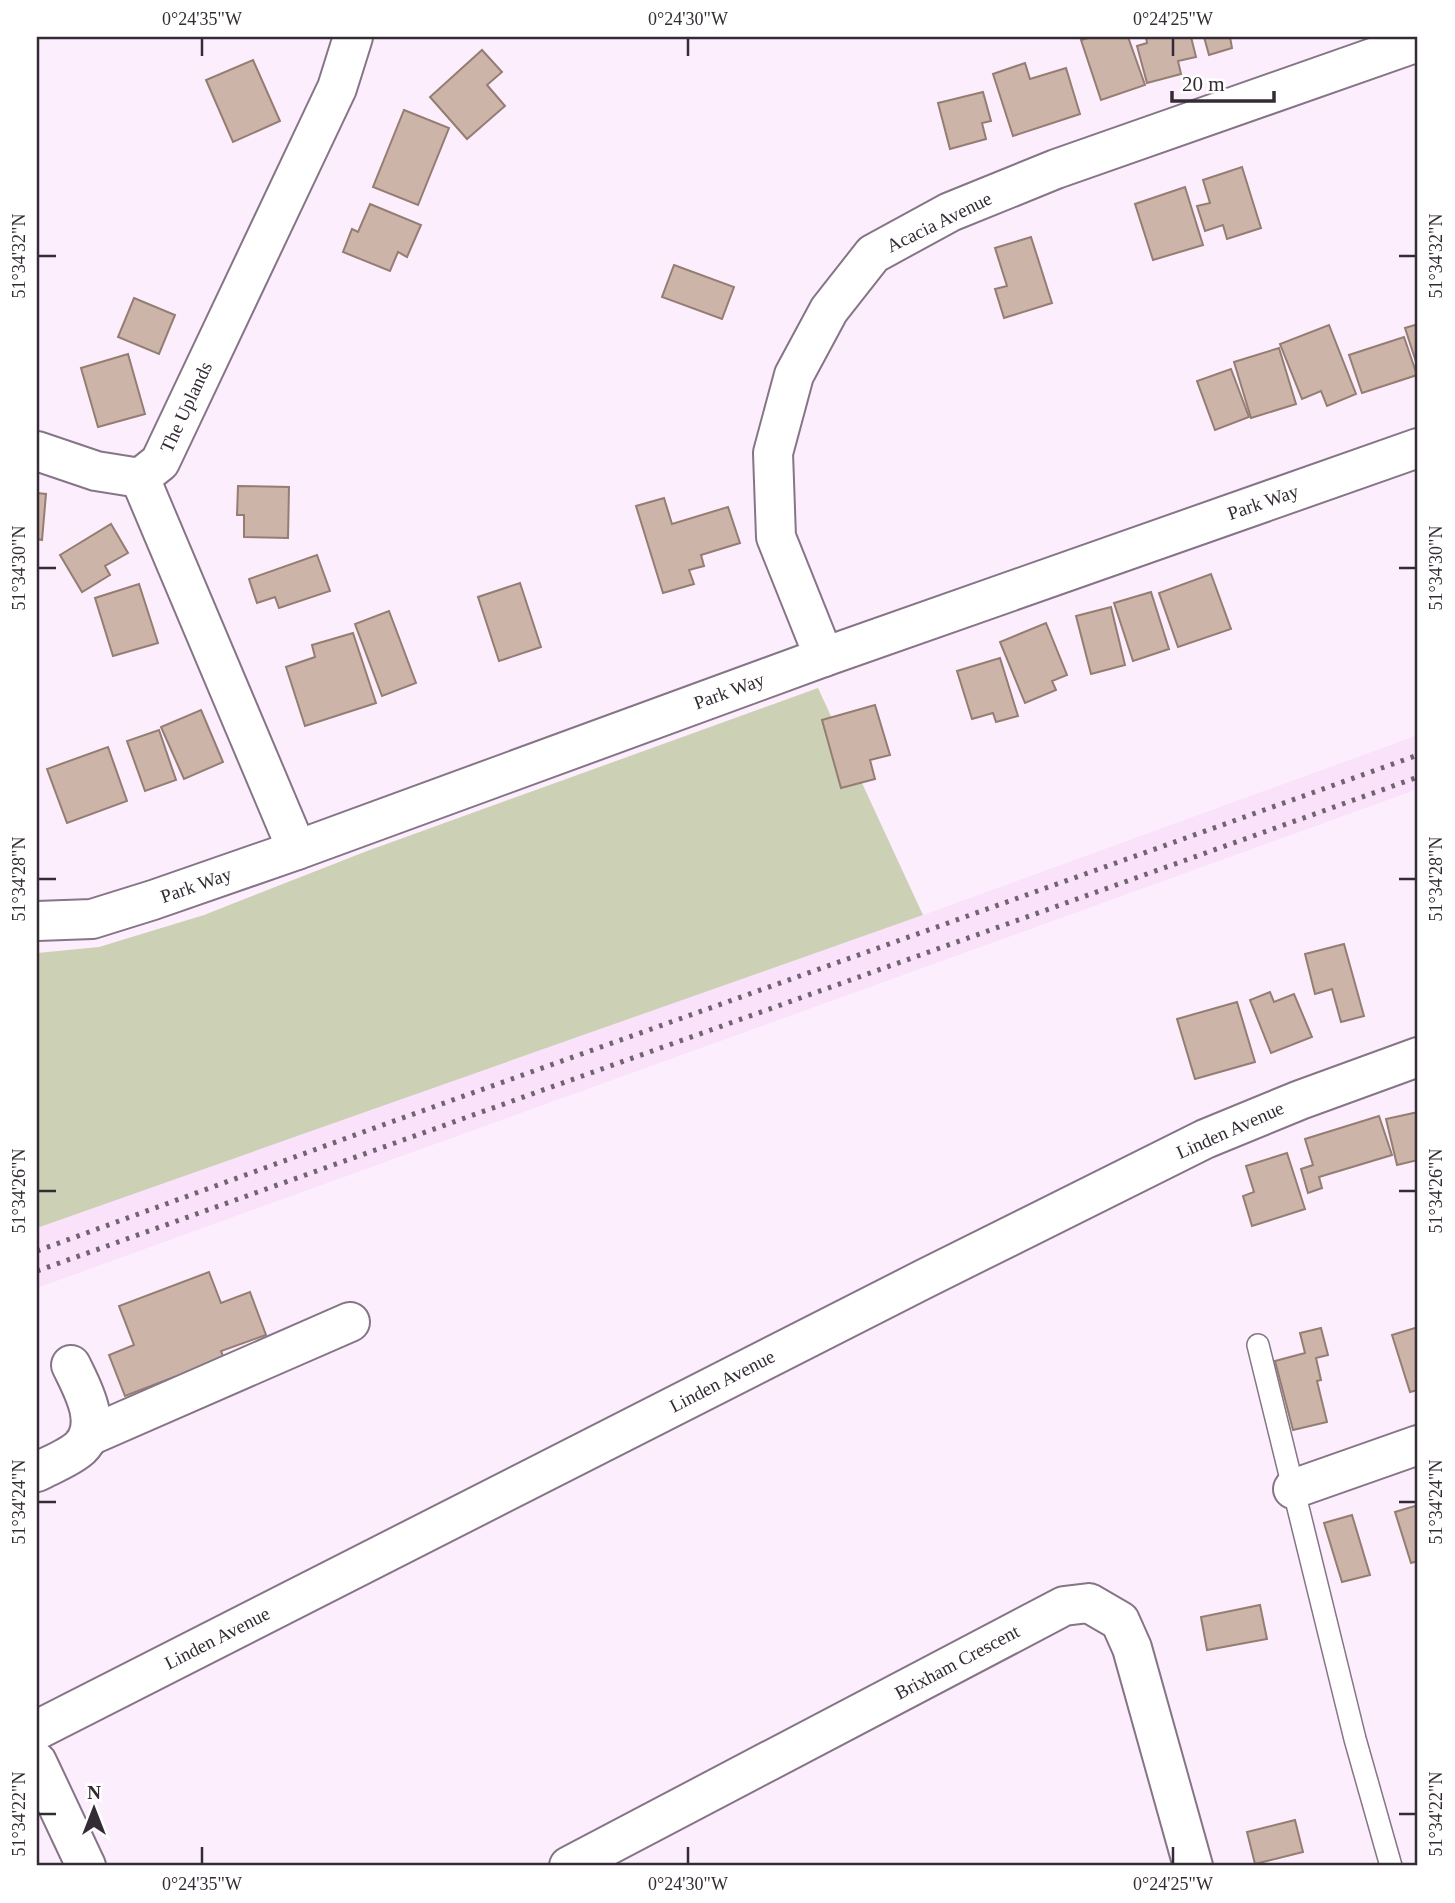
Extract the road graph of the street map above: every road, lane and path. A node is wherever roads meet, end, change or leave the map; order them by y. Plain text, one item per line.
1 (353, 37) edge
2 (1418, 43) edge
3 (1418, 447) edge
4 (37, 452) edge
5 (140, 478) junction
6 (824, 657) junction
7 (296, 850) junction
8 (37, 921) edge
9 (1418, 1057) edge
10 (350, 1322) dead end
11 (1258, 1345) dead end
12 (71, 1365) dead end
13 (89, 1436) junction
14 (1418, 1445) edge
15 (37, 1472) edge
16 (1293, 1489) junction
17 (37, 1730) edge
18 (37, 1762) edge
19 (86, 1866) edge
20 (569, 1866) edge
21 (1193, 1866) edge
22 (1391, 1866) edge

1 - 5 street, The Uplands
2 - 6 street, Acacia Avenue
3 - 6 street, Park Way
4 - 5 street
5 - 7 street
6 - 7 street, Park Way
7 - 8 street, Park Way
9 - 17 street, Linden Avenue
10 - 13 street
11 - 16 lane
12 - 13 street
13 - 15 street
14 - 16 street
16 - 22 lane
18 - 19 street
20 - 21 street, Brixham Crescent

